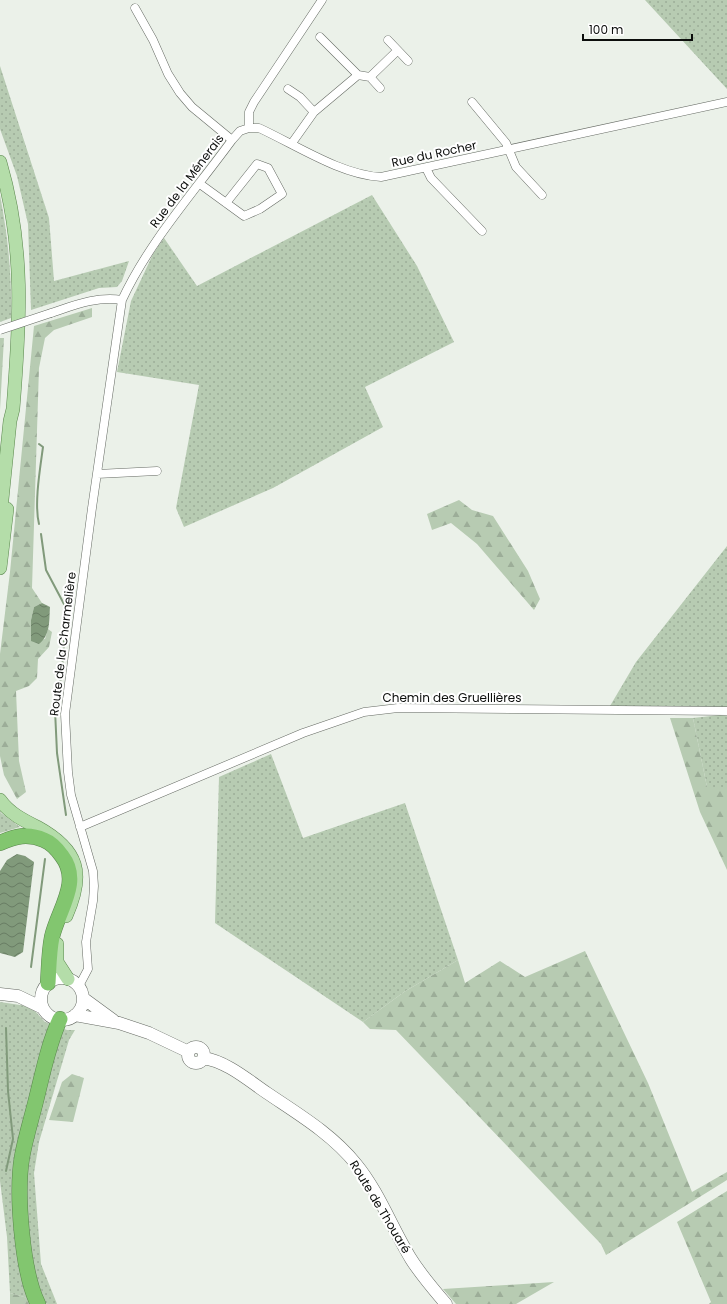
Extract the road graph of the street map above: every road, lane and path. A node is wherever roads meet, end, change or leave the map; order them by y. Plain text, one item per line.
1 (322, 0) edge
2 (135, 8) dead end
3 (320, 36) dead end
4 (388, 40) dead end
5 (397, 51) junction
6 (408, 61) dead end
7 (358, 75) junction
8 (370, 77) junction
9 (380, 88) dead end
10 (288, 89) dead end
11 (472, 102) dead end
12 (727, 102) edge
13 (314, 112) junction
14 (249, 128) junction
15 (232, 140) junction
16 (292, 143) junction
17 (510, 150) junction
18 (0, 162) edge
19 (426, 168) junction
20 (200, 184) junction
21 (542, 195) dead end
22 (226, 203) junction
23 (482, 231) dead end
24 (122, 300) junction
25 (0, 330) edge
26 (13, 409) junction
27 (157, 471) dead end
28 (97, 474) junction
29 (0, 518) edge
30 (0, 568) edge
31 (727, 711) edge
32 (0, 800) edge
33 (80, 827) junction
34 (0, 843) edge
35 (74, 983) junction
36 (46, 984) junction
37 (1, 994) edge
38 (18, 996) junction
39 (83, 998) junction
40 (43, 1008) junction
41 (75, 1015) junction
42 (60, 1020) junction
43 (119, 1023) junction
44 (38, 1304) edge
45 (446, 1304) edge

1 - 14 street
2 - 15 street
3 - 7 street
4 - 5 street
5 - 6 street
5 - 8 street
7 - 8 street
7 - 13 street
8 - 9 street
10 - 13 street
11 - 17 street
12 - 17 street, Rue du Rocher
13 - 16 street
14 - 15 street, Rue de la Ménerais
14 - 16 street, Rue du Rocher
15 - 20 street, Rue de la Ménerais
16 - 19 street, Rue du Rocher
17 - 19 street, Rue du Rocher
17 - 21 street
18 - 26 main road
19 - 23 street
20 - 22 street
20 - 24 street, Rue de la Ménerais
22 - 22 street
24 - 25 street, bridge
24 - 28 street, Route de la Charmelière
26 - 29 main road
26 - 30 main road
27 - 28 street
28 - 33 street, Route de la Charmelière
31 - 33 street, Chemin des Gruellières
32 - 35 main road
33 - 35 street, Route de la Charmelière
34 - 36 highway
35 - 36 main road
35 - 39 main road
36 - 38 main road
36 - 40 main road
37 - 38 main road
38 - 40 main road
39 - 41 main road
39 - 43 main road
40 - 42 main road
41 - 42 main road
41 - 43 main road
42 - 44 highway
43 - 45 main road, Route de Thouaré

